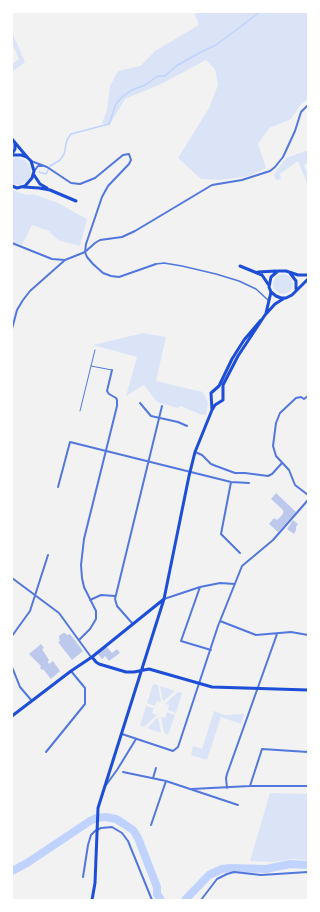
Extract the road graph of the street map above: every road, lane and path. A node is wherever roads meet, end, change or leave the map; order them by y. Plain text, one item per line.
1 (308, 105) edge
2 (12, 139) edge
3 (15, 143) junction
4 (12, 155) edge
5 (26, 157) junction
6 (31, 161) junction
7 (44, 165) junction
8 (34, 173) junction
9 (12, 186) edge
10 (22, 187) junction
11 (50, 190) junction
12 (76, 201) dead end
13 (12, 243) edge
14 (85, 252) junction
15 (65, 260) junction
16 (156, 264) joint
17 (240, 266) dead end
18 (282, 270) junction
19 (288, 271) junction
20 (256, 272) junction
21 (308, 274) edge
22 (308, 279) edge
23 (269, 287) junction
24 (271, 292) junction
25 (294, 292) junction
26 (283, 299) junction
27 (270, 301) junction
28 (264, 316) junction
29 (12, 329) edge
30 (95, 350) dead end
31 (91, 366) junction
32 (112, 370) joint
33 (216, 390) junction
34 (223, 393) junction
35 (308, 396) edge
36 (211, 399) junction
37 (140, 403) dead end
38 (218, 403) junction
39 (162, 406) dead end
40 (212, 410) junction
41 (80, 411) dead end
42 (159, 418) junction
43 (187, 426) dead end
44 (106, 451) junction
45 (196, 452) junction
46 (148, 462) junction
47 (283, 463) junction
48 (190, 472) junction
49 (231, 482) junction
50 (249, 483) dead end
51 (58, 487) dead end
52 (308, 495) edge
53 (307, 501) edge
54 (240, 554) dead end
55 (48, 555) dead end
56 (12, 578) edge
57 (235, 584) junction
58 (200, 587) junction
59 (36, 596) junction
60 (116, 596) junction
61 (164, 599) junction
62 (90, 600) junction
63 (220, 621) junction
64 (132, 623) junction
65 (277, 634) junction
66 (308, 635) edge
67 (12, 636) edge
68 (79, 640) junction
69 (211, 650) junction
70 (92, 657) junction
71 (12, 667) edge
72 (142, 670) junction
73 (71, 671) junction
74 (199, 684) junction
75 (257, 689) junction
76 (308, 690) edge
77 (32, 701) junction
78 (12, 716) edge
79 (122, 734) junction
80 (136, 739) junction
81 (46, 752) dead end
82 (308, 752) edge
83 (156, 768) dead end
84 (117, 770) junction
85 (123, 772) joint
86 (153, 778) junction
87 (166, 781) junction
88 (250, 786) junction
89 (308, 786) edge
90 (104, 788) junction
91 (227, 788) junction
92 (189, 789) junction
93 (238, 805) dead end
94 (151, 825) dead end
95 (97, 829) junction
96 (308, 872) edge
97 (84, 877) dead end
98 (92, 900) edge
99 (152, 900) edge
100 (200, 900) edge

1 - 14 street
2 - 3 main road
3 - 4 main road
3 - 5 main road
4 - 5 main road
5 - 6 main road
6 - 7 street
6 - 8 main road
7 - 8 street
7 - 14 street
8 - 10 main road
8 - 11 main road
9 - 10 main road
10 - 11 main road
11 - 12 main road
13 - 15 street
14 - 15 street
14 - 16 street
15 - 29 street
16 - 27 street
17 - 20 main road
18 - 19 main road
18 - 20 main road
18 - 23 main road
19 - 21 main road
19 - 25 main road
20 - 23 main road
22 - 25 main road
23 - 24 main road
24 - 26 main road
24 - 27 main road
25 - 26 main road
26 - 28 main road
27 - 28 main road
28 - 33 main road
28 - 34 main road
30 - 31 lane
31 - 32 lane
31 - 41 lane
32 - 44 street
33 - 34 main road
33 - 36 main road
34 - 38 main road
35 - 47 street
36 - 38 main road
36 - 40 main road
37 - 42 street
38 - 40 main road
39 - 42 street
40 - 45 main road
42 - 43 street
42 - 46 street
44 - 46 street
44 - 51 street
44 - 62 street
45 - 47 street
45 - 48 main road
46 - 48 street
46 - 60 street
47 - 52 street
48 - 49 street
48 - 61 main road
49 - 50 street
49 - 54 street
53 - 57 street
55 - 59 street
56 - 59 street
57 - 58 street
57 - 63 street
58 - 61 street
58 - 69 street
59 - 67 street
59 - 68 street
60 - 62 street
60 - 64 street
61 - 64 main road
61 - 72 main road
62 - 68 street
63 - 65 street
63 - 69 street
64 - 70 main road
65 - 66 street
65 - 75 street
68 - 70 street
69 - 74 street
70 - 72 main road
70 - 73 main road
71 - 77 street
72 - 74 main road
72 - 79 main road
73 - 77 main road
73 - 81 street
74 - 75 main road
74 - 80 street
75 - 76 main road
75 - 91 street
77 - 78 main road
79 - 80 street
79 - 90 main road
80 - 84 street
82 - 88 street
83 - 86 street
84 - 85 street
84 - 90 street
85 - 86 street
86 - 87 street
87 - 92 street
87 - 94 street
88 - 89 street
88 - 91 street
90 - 95 main road
91 - 92 street
92 - 93 street
95 - 97 street
95 - 98 main road
95 - 99 street
96 - 100 street

